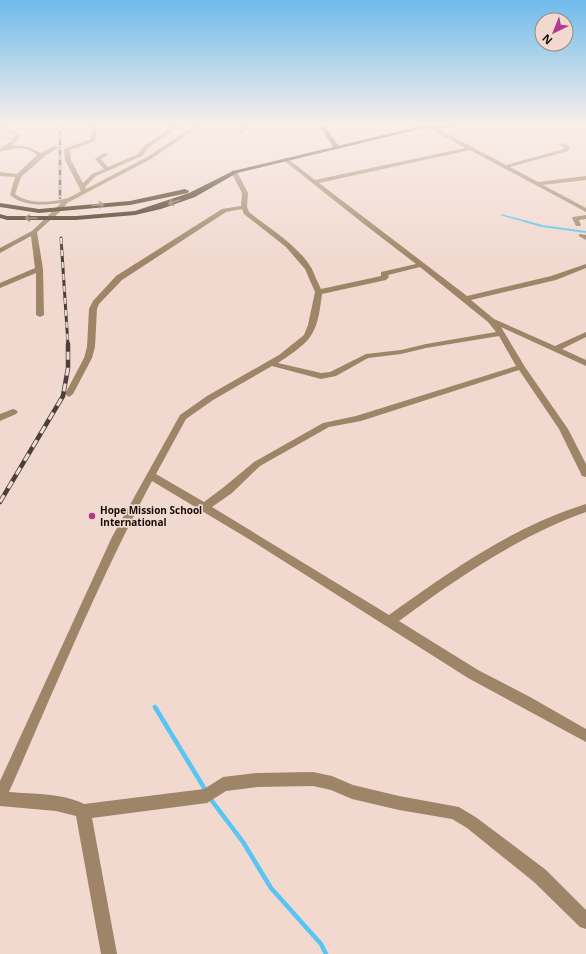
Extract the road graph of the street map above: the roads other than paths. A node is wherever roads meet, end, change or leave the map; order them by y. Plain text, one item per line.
1 (26, 170) edge
2 (73, 170) edge
3 (107, 170) edge
4 (125, 170) edge
5 (244, 170) edge
6 (298, 170) edge
7 (372, 170) edge
8 (509, 170) edge
9 (234, 172) junction
10 (0, 174) edge
11 (18, 176) junction
12 (586, 178) edge
13 (314, 182) junction
14 (535, 184) junction
15 (83, 190) junction
16 (67, 201) junction
17 (0, 205) edge
18 (244, 207) junction
19 (60, 209) junction
20 (586, 210) edge
21 (0, 213) edge
22 (586, 217) edge
23 (2, 218) edge
24 (50, 218) junction
25 (578, 225) dead end
26 (34, 232) junction
27 (0, 251) edge
28 (420, 264) junction
29 (586, 266) edge
30 (39, 270) junction
31 (0, 286) edge
32 (319, 292) junction
33 (466, 299) junction
34 (40, 315) dead end
35 (491, 320) junction
36 (501, 333) junction
37 (586, 334) edge
38 (555, 349) junction
39 (586, 363) edge
40 (272, 364) junction
41 (521, 367) junction
42 (69, 394) dead end
43 (14, 412) dead end
44 (0, 418) edge
45 (585, 471) edge
46 (150, 475) junction
47 (204, 508) junction
48 (586, 508) edge
49 (390, 622) junction
50 (586, 736) edge
51 (0, 798) edge
52 (82, 812) junction
53 (586, 921) edge
54 (109, 954) edge

1 - 11 street
2 - 15 street
3 - 15 street
4 - 15 street
5 - 9 highway
6 - 13 street
7 - 13 street
8 - 14 street
9 - 18 street
19 -> 9 highway
9 -> 24 highway
10 - 11 street
11 - 16 street
12 - 14 street
13 - 28 street
14 - 20 street
15 - 16 street
16 - 19 street
17 - 19 highway
18 - 32 street
18 - 42 street
19 - 24 street
21 - 23 highway
22 - 25 street
24 -> 23 highway
24 - 26 street
26 - 27 street
26 - 30 street
28 - 32 street
28 - 33 street
29 - 33 street
30 - 31 street
30 - 34 street
32 - 40 street
33 - 35 street
35 - 36 street
35 - 38 street
36 - 40 street
36 - 41 street
37 - 38 street
38 - 39 street
40 - 46 street
41 - 45 street
41 - 47 street
43 - 44 street
46 - 47 street
46 - 51 street
47 - 49 street
48 - 49 street
49 - 50 street
51 - 52 street
52 - 53 street
52 - 54 street

